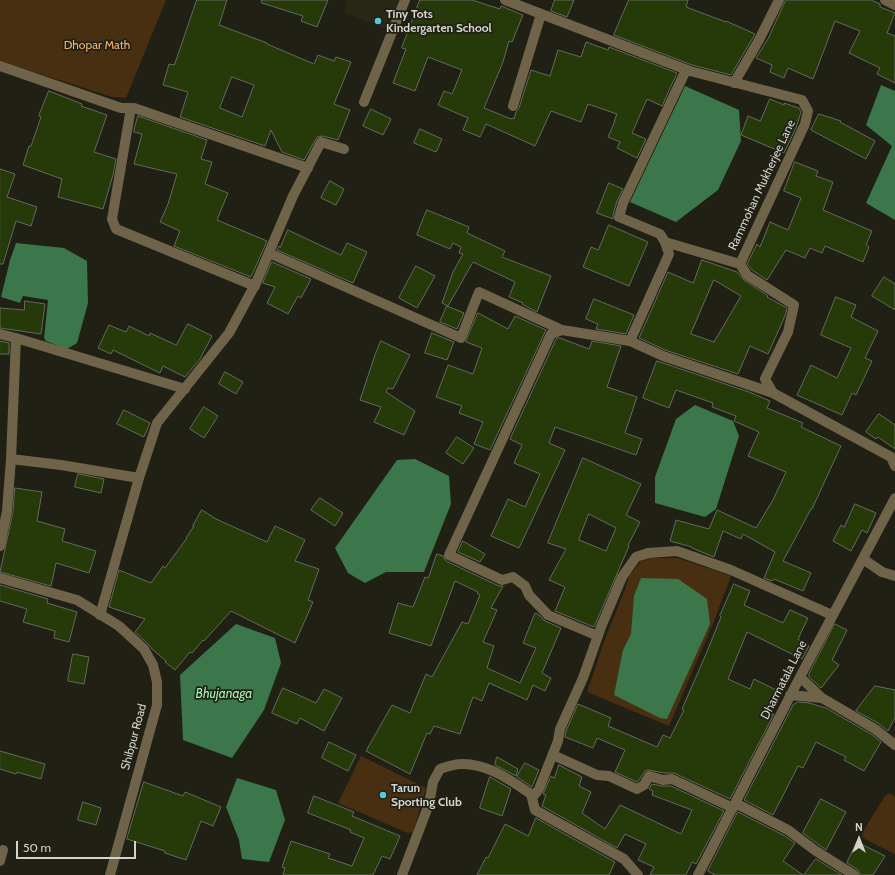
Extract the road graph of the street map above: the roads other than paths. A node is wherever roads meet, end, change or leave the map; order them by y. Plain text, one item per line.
1 (405, 0) edge
2 (505, 0) edge
3 (779, 0) edge
4 (885, 0) edge
5 (895, 5) edge
6 (540, 14) junction
7 (0, 66) edge
8 (686, 70) junction
9 (734, 83) junction
10 (364, 102) dead end
11 (513, 106) dead end
12 (131, 108) junction
13 (344, 149) dead end
14 (308, 168) junction
15 (665, 242) junction
16 (269, 253) junction
17 (740, 264) junction
18 (255, 286) junction
19 (562, 330) junction
20 (0, 334) edge
21 (16, 338) junction
22 (630, 341) junction
23 (185, 389) junction
24 (773, 393) junction
25 (11, 459) junction
26 (895, 466) edge
27 (139, 478) junction
28 (895, 498) edge
29 (0, 546) edge
30 (863, 559) junction
31 (895, 576) edge
32 (0, 578) edge
33 (100, 615) junction
34 (832, 616) junction
35 (598, 636) junction
36 (800, 677) junction
37 (790, 695) junction
38 (822, 698) junction
39 (895, 745) edge
40 (553, 755) junction
41 (532, 798) junction
42 (734, 805) junction
43 (3, 850) dead end
44 (0, 861) edge
45 (110, 875) edge
46 (402, 875) edge
47 (638, 875) edge
48 (698, 875) edge
49 (854, 875) edge

1 - 10 street
2 - 6 street, Rammohan Mukherjee Lane
3 - 9 street
4 - 5 street
6 - 8 street, Rammohan Mukherjee Lane
6 - 11 street
7 - 12 street
8 - 9 street, Rammohan Mukherjee Lane
8 - 15 street
9 - 17 street, Rammohan Mukherjee Lane
12 - 14 street
12 - 18 street
13 - 14 street
14 - 16 street
15 - 17 street
15 - 22 street
16 - 18 street
16 - 19 street
17 - 24 street, Rammohan Mukherjee Lane
18 - 23 street
19 - 22 street
19 - 35 street
20 - 21 street
21 - 23 street
21 - 25 street
22 - 24 street
23 - 27 street
24 - 26 street
25 - 27 street
25 - 29 street
27 - 33 street
28 - 30 street, Dharmatala Lane
30 - 31 street
30 - 34 street, Dharmatala Lane
32 - 33 street, Shibpur Road
33 - 45 street, Shibpur Road
34 - 35 street
34 - 36 street, Dharmatala Lane
35 - 40 street
36 - 37 street, Dharmatala Lane
36 - 38 street
37 - 38 street
37 - 42 street, Dharmatala Lane
38 - 39 street
40 - 41 street
40 - 42 street
41 - 46 street
41 - 47 street
42 - 48 street, Dharmatala Lane
42 - 49 street
43 - 44 street

